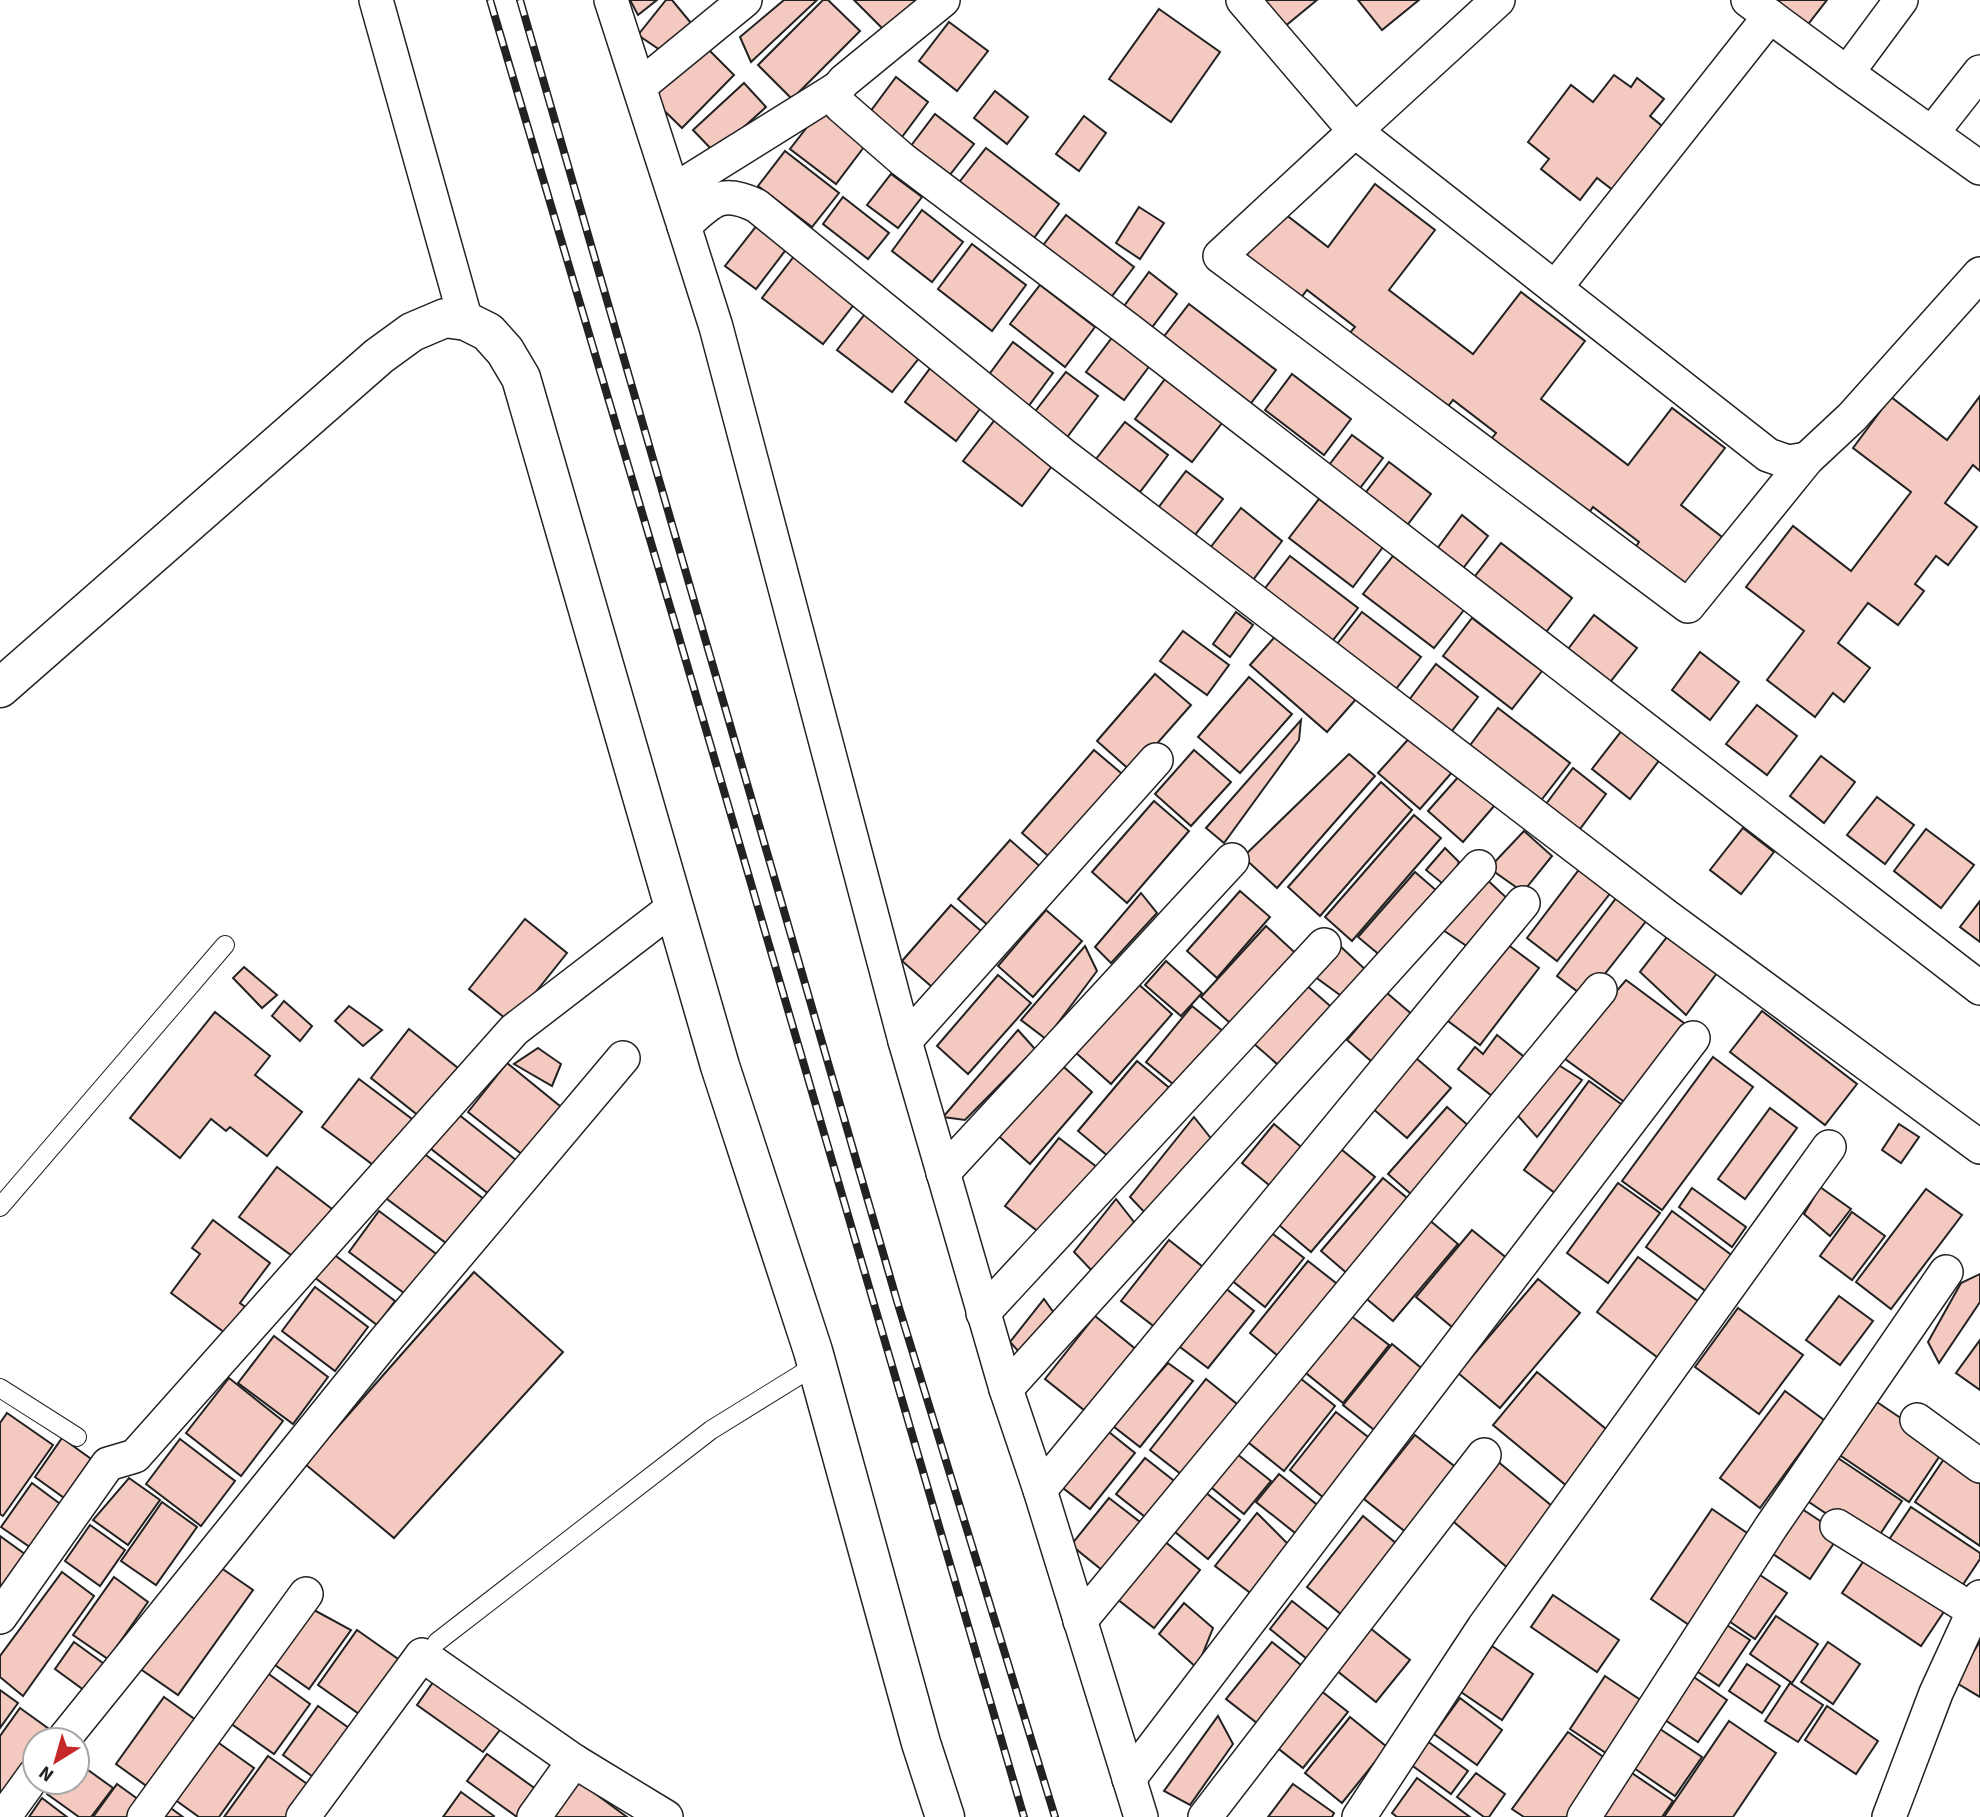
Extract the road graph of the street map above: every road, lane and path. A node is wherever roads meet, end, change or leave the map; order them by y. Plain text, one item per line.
1 (376, 0) edge
2 (611, 0) edge
3 (745, 0) edge
4 (943, 0) edge
5 (1242, 0) edge
6 (1498, 0) edge
7 (1901, 0) edge
8 (1759, 8) edge
9 (1980, 72) edge
10 (1847, 73) junction
11 (639, 86) junction
12 (838, 88) junction
13 (1355, 131) junction
14 (1932, 133) junction
15 (1980, 167) edge
16 (673, 191) junction
17 (684, 226) junction
18 (1980, 274) edge
19 (1555, 288) junction
20 (466, 321) junction
21 (1807, 459) junction
22 (0, 688) edge
23 (1156, 760) dead end
24 (1233, 860) dead end
25 (1479, 867) dead end
26 (1522, 904) dead end
27 (674, 907) junction
28 (225, 945) dead end
29 (1324, 945) dead end
30 (1980, 988) edge
31 (1600, 990) dead end
32 (1693, 1038) dead end
33 (905, 1041) junction
34 (623, 1058) dead end
35 (1829, 1147) dead end
36 (1980, 1147) edge
37 (943, 1173) junction
38 (3, 1198) edge
39 (1946, 1272) dead end
40 (983, 1313) junction
41 (817, 1365) junction
42 (0, 1388) edge
43 (1006, 1390) junction
44 (1917, 1420) dead end
45 (77, 1437) dead end
46 (1484, 1455) dead end
47 (1980, 1465) edge
48 (1040, 1490) junction
49 (1837, 1526) dead end
50 (306, 1594) dead end
51 (1977, 1604) edge
52 (0, 1617) edge
53 (1080, 1621) junction
54 (437, 1642) dead end
55 (74, 1726) edge
56 (574, 1761) junction
57 (1129, 1779) junction
58 (21, 1793) edge
59 (4, 1817) edge
60 (144, 1817) edge
61 (303, 1817) edge
62 (534, 1817) edge
63 (666, 1817) edge
64 (945, 1817) edge
65 (1141, 1817) edge
66 (1205, 1817) edge
67 (1359, 1817) edge
68 (1584, 1817) edge
69 (1889, 1817) edge

1 - 20 street
2 - 11 street
3 - 11 street
4 - 12 street
5 - 13 street
6 - 13 street
7 - 10 street
8 - 10 street
8 - 19 street
9 - 14 street
10 - 14 street
11 - 16 street
12 - 16 street
12 - 30 street
13 - 19 street
13 - 21 street
14 - 15 street
16 - 17 street
17 - 33 street
17 - 36 street
18 - 21 street
19 - 21 street
20 - 22 street
20 - 27 street
23 - 33 street
24 - 37 street
25 - 43 street
26 - 48 street
27 - 41 street
27 - 52 street
28 - 38 lane
29 - 40 street
31 - 53 street
32 - 57 street
33 - 37 street
34 - 55 street
35 - 67 street
37 - 40 street
39 - 68 street
40 - 43 street
41 - 54 lane
41 - 64 street
42 - 45 lane
43 - 48 street
44 - 47 street
46 - 66 street
48 - 53 street
49 - 51 street
50 - 60 street
51 - 69 street
53 - 57 street
56 - 61 street
56 - 62 street
56 - 63 street
57 - 65 street
58 - 59 street

